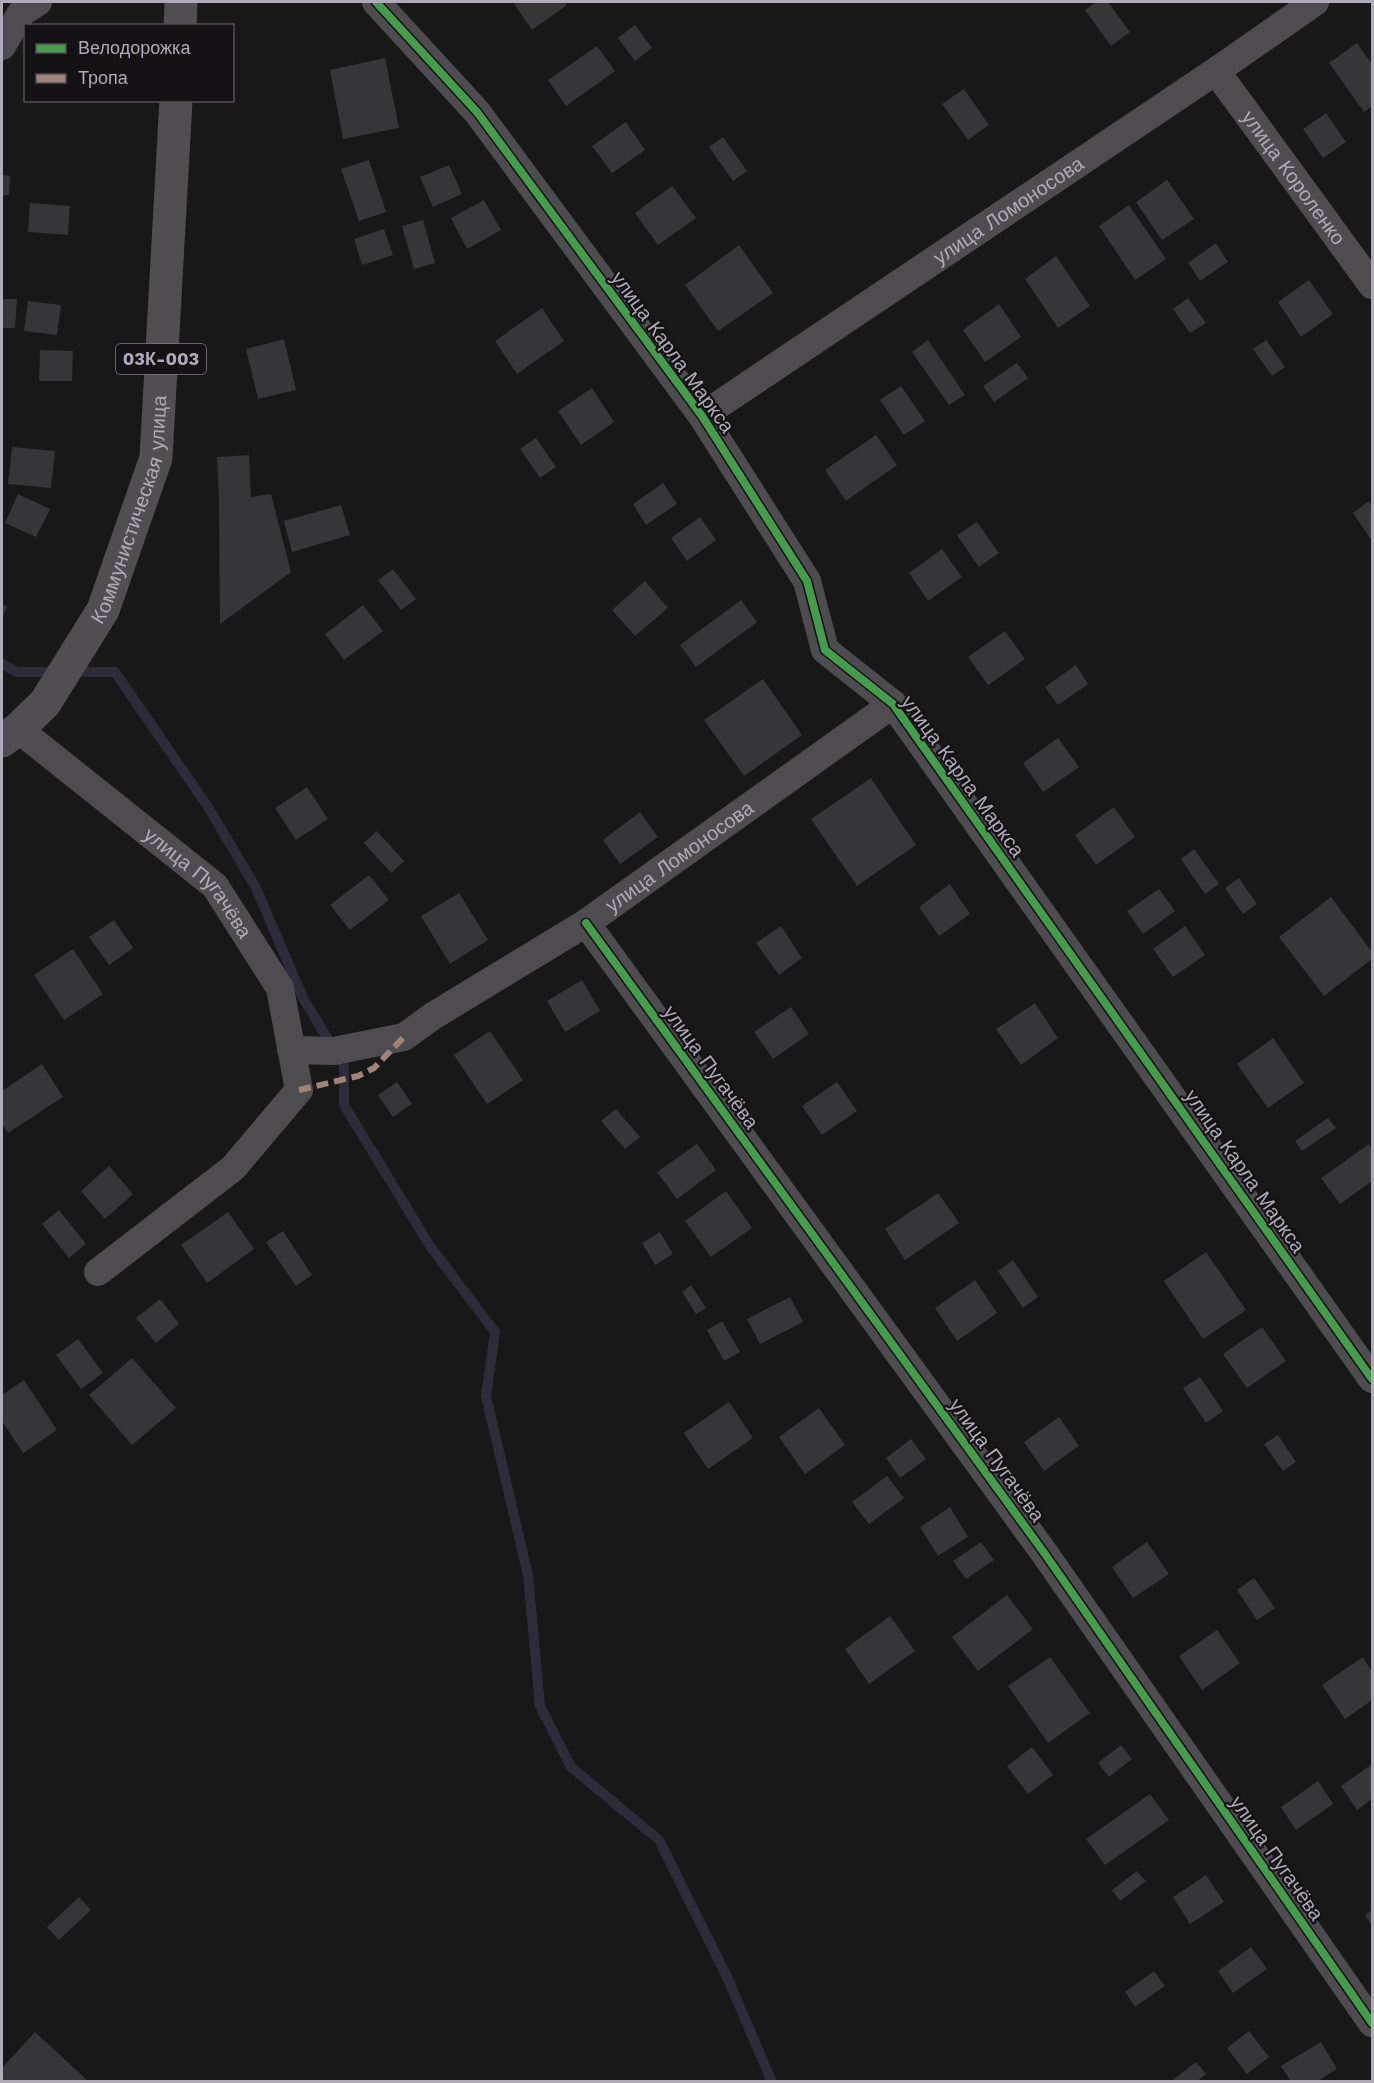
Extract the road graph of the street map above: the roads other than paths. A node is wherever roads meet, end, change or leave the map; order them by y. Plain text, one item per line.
1 (38, 2) edge
2 (181, 2) edge
3 (376, 2) edge
4 (1315, 2) edge
5 (180, 24) edge
6 (2, 46) edge
7 (1216, 71) junction
8 (176, 102) edge
9 (1372, 285) edge
10 (702, 416) junction
11 (893, 704) junction
12 (10, 735) edge
13 (586, 923) junction
14 (291, 1050) junction
15 (98, 1272) dead end
16 (1372, 1379) edge
17 (1372, 2023) edge

1 - 6 street
2 - 5 main road
3 - 10 street, улица Карла Маркса
4 - 7 street, улица Ломоносова
7 - 9 street, улица Короленко
7 - 10 street, улица Ломоносова
8 - 12 main road, Коммунистическая улица / 03К-003
10 - 11 street, улица Карла Маркса
11 - 13 street, улица Ломоносова
11 - 16 street, улица Карла Маркса
12 - 14 street, улица Пугачёва
13 - 14 street, улица Ломоносова
13 - 17 street, улица Пугачёва
14 - 15 street, улица Пугачёва

